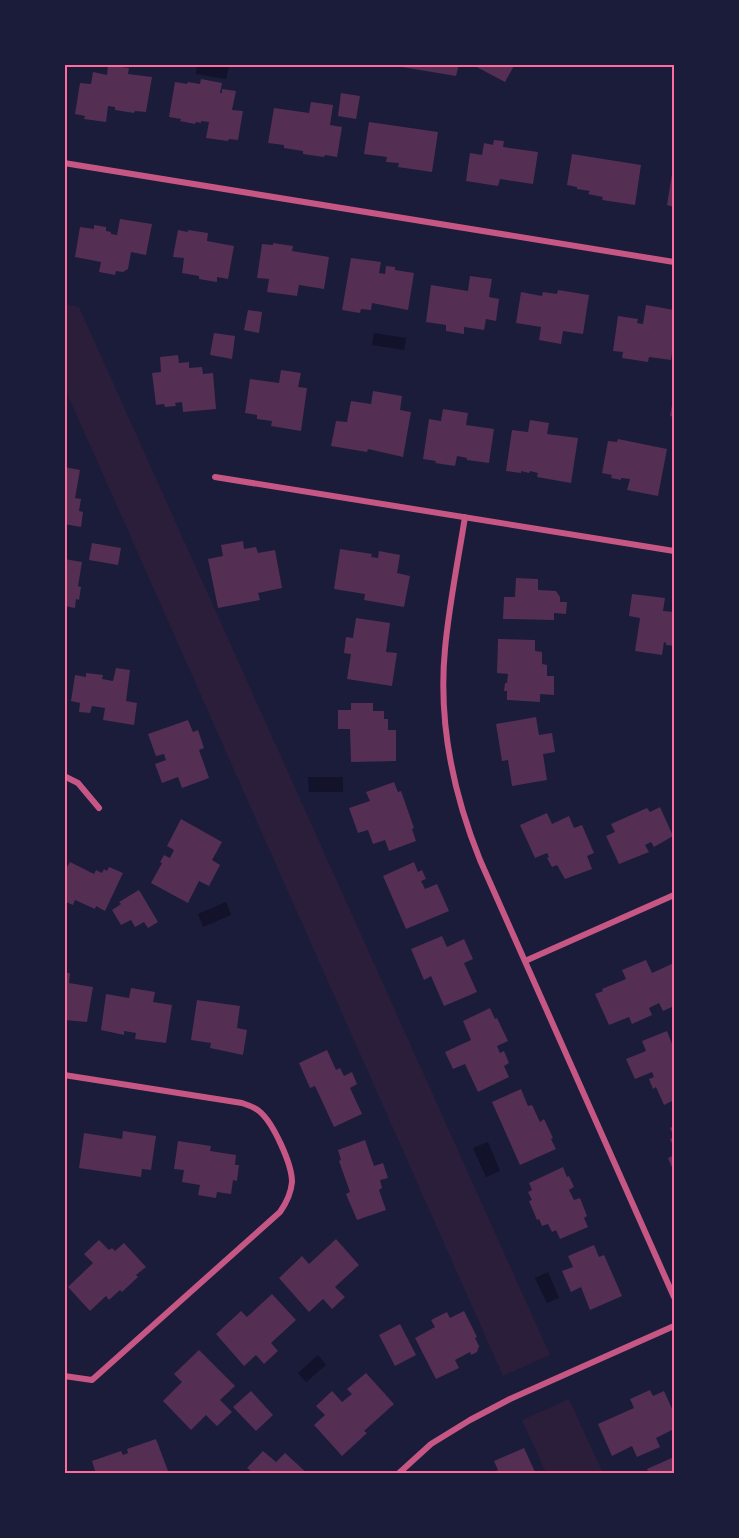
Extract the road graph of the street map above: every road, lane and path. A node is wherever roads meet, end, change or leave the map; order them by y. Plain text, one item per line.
1 (64, 163) edge
2 (675, 262) edge
3 (215, 477) dead end
4 (465, 518) junction
5 (675, 551) edge
6 (64, 776) edge
7 (99, 808) dead end
8 (675, 895) edge
9 (525, 961) junction
10 (64, 1075) edge
11 (675, 1297) edge
12 (675, 1326) edge
13 (64, 1376) edge
14 (398, 1473) edge

1 - 2 street
3 - 4 street
4 - 5 street
4 - 9 street
6 - 7 street
8 - 9 street
9 - 11 street
10 - 13 street
12 - 14 street

